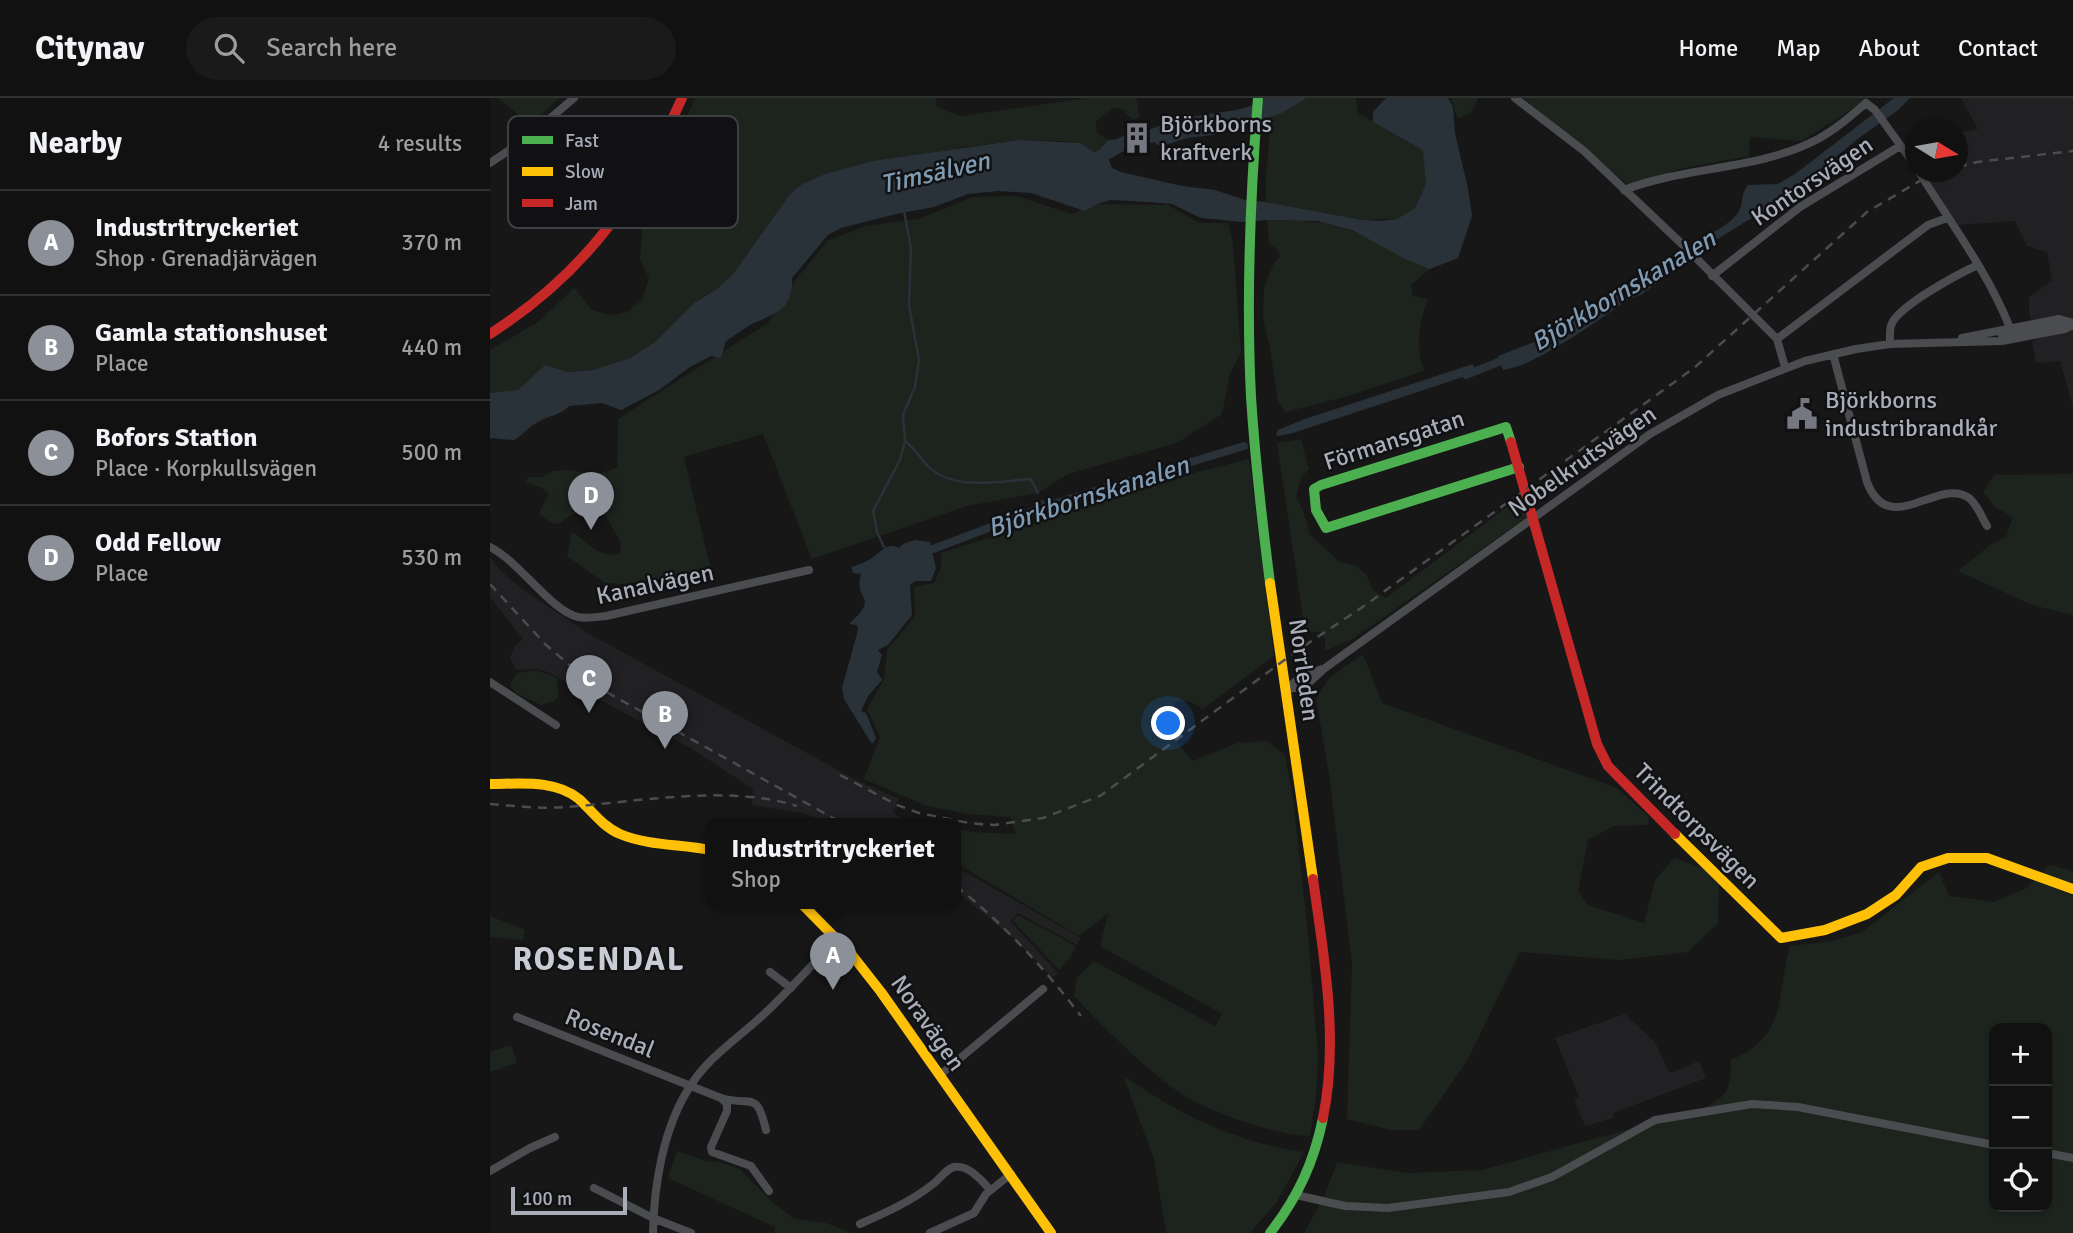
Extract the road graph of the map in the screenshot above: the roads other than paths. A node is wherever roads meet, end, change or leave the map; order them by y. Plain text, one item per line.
1 (574, 98) edge
2 (682, 98) edge
3 (1258, 98) edge
4 (1515, 98) edge
5 (553, 116) edge
6 (673, 116) edge
7 (1900, 146) junction
8 (508, 151) edge
9 (1905, 153) edge
10 (490, 163) edge
11 (1925, 182) edge
12 (1624, 190) junction
13 (1947, 218) junction
14 (608, 228) edge
15 (1978, 265) junction
16 (1712, 276) junction
17 (2073, 324) edge
18 (2010, 328) junction
19 (2033, 329) junction
20 (490, 334) edge
21 (1777, 339) junction
22 (1942, 342) junction
23 (1890, 344) junction
24 (1833, 354) junction
25 (1785, 367) junction
26 (1506, 427) joint
27 (1519, 467) junction
28 (1532, 520) junction
29 (1987, 526) dead end
30 (490, 547) edge
31 (809, 570) dead end
32 (490, 682) edge
33 (1286, 689) junction
34 (556, 725) dead end
35 (490, 784) edge
36 (705, 849) edge
37 (2073, 889) edge
38 (807, 909) edge
39 (837, 939) junction
40 (770, 972) dead end
41 (791, 988) junction
42 (1043, 989) dead end
43 (517, 1017) dead end
44 (940, 1075) junction
45 (690, 1086) junction
46 (721, 1098) junction
47 (766, 1130) dead end
48 (555, 1137) dead end
49 (1989, 1144) edge
50 (2052, 1154) edge
51 (2073, 1157) edge
52 (490, 1171) edge
53 (1011, 1174) junction
54 (594, 1188) dead end
55 (990, 1189) junction
56 (769, 1191) dead end
57 (1296, 1195) junction
58 (653, 1218) junction
59 (860, 1224) dead end
60 (653, 1233) edge
61 (691, 1233) edge
62 (930, 1233) edge
63 (1051, 1233) edge
64 (1270, 1233) edge

1 - 5 street
2 - 6 street
3 - 33 street, Norrleden
4 - 12 street
7 - 9 street, Kontorsvägen
7 - 12 street, Kontorsvägen
7 - 16 street, Kontorsvägen
8 - 10 street
11 - 13 street
12 - 16 street
13 - 15 street
13 - 21 street
14 - 20 street
15 - 18 street
15 - 23 street
16 - 21 street
17 - 19 street
18 - 19 street
18 - 22 street
19 - 22 street
21 - 25 street
22 - 23 street, Nobelkrutsvägen
23 - 24 street, Nobelkrutsvägen
24 - 25 street, Nobelkrutsvägen
24 - 29 street
25 - 28 street, Nobelkrutsvägen
26 - 27 street, Trindtorpsvägen
26 - 27 street, Förmansgatan
27 - 28 street, Trindtorpsvägen
28 - 33 street, Nobelkrutsvägen
28 - 37 street, Trindtorpsvägen
30 - 31 street, Kanalvägen
32 - 34 street
33 - 57 street, Norrleden
35 - 36 street
38 - 39 street, Noravägen
39 - 41 street
39 - 44 street, Noravägen
40 - 41 street
41 - 45 street
42 - 44 street
43 - 45 street, Rosendal
44 - 53 street, Noravägen
45 - 46 street, Rosendal
45 - 58 street
46 - 47 street, Rosendal
46 - 56 street
48 - 52 street
49 - 57 street
50 - 51 street
53 - 55 street
53 - 63 street, Noravägen
54 - 58 street
55 - 59 street
55 - 62 street
57 - 64 street, Norrleden
58 - 60 street
58 - 61 street

